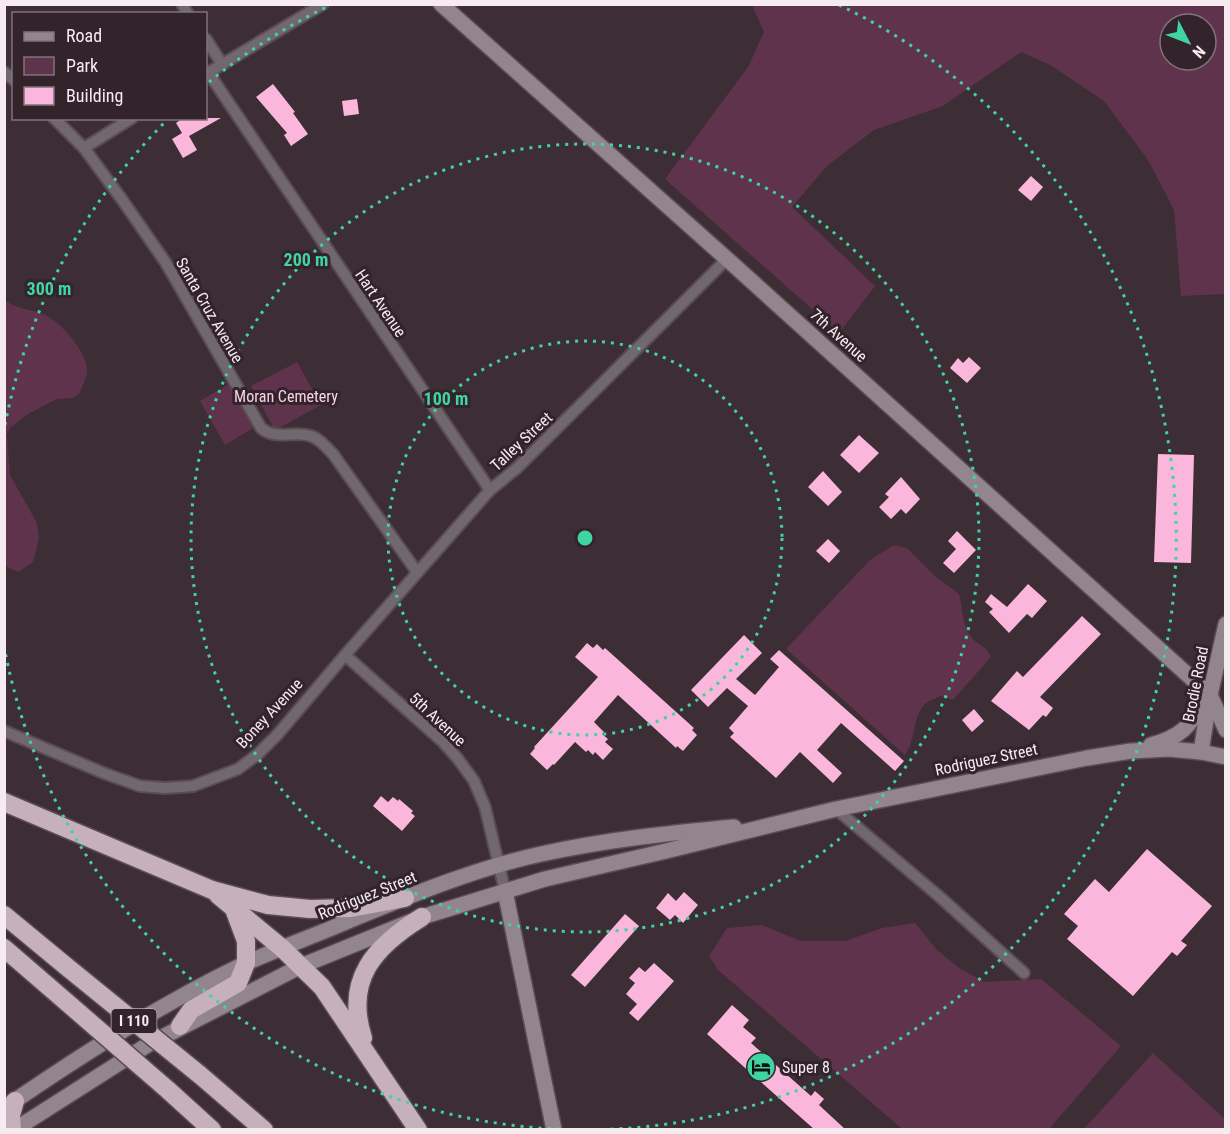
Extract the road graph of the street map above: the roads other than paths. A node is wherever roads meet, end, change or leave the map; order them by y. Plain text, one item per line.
1 (323, 4) edge
2 (441, 4) edge
3 (207, 41) edge
4 (222, 64) junction
5 (207, 72) edge
6 (207, 74) edge
7 (56, 120) edge
8 (129, 120) edge
9 (84, 148) junction
10 (727, 258) junction
11 (490, 490) junction
12 (417, 572) junction
13 (1226, 624) edge
14 (345, 655) junction
15 (1210, 695) junction
16 (1226, 730) edge
17 (4, 731) edge
18 (1131, 751) junction
19 (1200, 752) junction
20 (1226, 757) edge
21 (4, 802) edge
22 (836, 809) junction
23 (782, 822) junction
24 (498, 865) junction
25 (212, 890) junction
26 (505, 891) junction
27 (405, 898) junction
28 (234, 909) junction
29 (4, 915) edge
30 (423, 917) junction
31 (4, 948) edge
32 (283, 949) junction
33 (246, 963) junction
34 (301, 966) junction
35 (1024, 973) dead end
36 (180, 1026) junction
37 (369, 1057) junction
38 (10, 1104) edge
39 (13, 1130) edge
40 (212, 1130) edge
41 (264, 1130) edge
42 (418, 1130) edge
43 (554, 1130) edge

1 - 4 street
2 - 10 main road, 7th Avenue
3 - 4 street
4 - 5 street
6 - 11 street, Hart Avenue
7 - 9 street, Santa Cruz Avenue
8 - 9 street
9 - 12 street, Santa Cruz Avenue
10 - 11 street, Talley Street
10 - 15 main road, 7th Avenue
11 - 12 street, Talley Street
12 - 14 street, Talley Street
13 - 15 main road, Brodie Road
14 - 17 street, Boney Avenue
14 - 24 street, 5th Avenue
15 - 16 main road
15 - 18 main road
15 - 19 main road, Brodie Road
18 - 19 main road, Rodriguez Street
18 - 22 main road, Rodriguez Street
19 - 20 main road, Rodriguez Street
21 - 25 highway
22 - 23 main road, Rodriguez Street
22 - 35 street
23 - 24 main road, Rodriguez Street
23 - 26 main road, Rodriguez Street
24 - 26 street, 5th Avenue
24 - 27 main road, Rodriguez Street
25 - 27 highway
25 - 28 highway
26 - 30 main road, Rodriguez Street
26 - 43 main road
27 - 32 main road, Rodriguez Street
28 - 32 highway
28 - 33 highway
29 - 41 highway, I 110, bridge
30 - 34 main road, Rodriguez Street
30 - 37 highway
31 - 40 highway, I 110, bridge
32 - 33 main road, Rodriguez Street
32 - 34 highway
33 - 36 highway
33 - 38 main road, Rodriguez Street
34 - 36 main road, Rodriguez Street
34 - 37 highway
36 - 39 main road, Rodriguez Street
37 - 42 highway
38 - 39 highway

